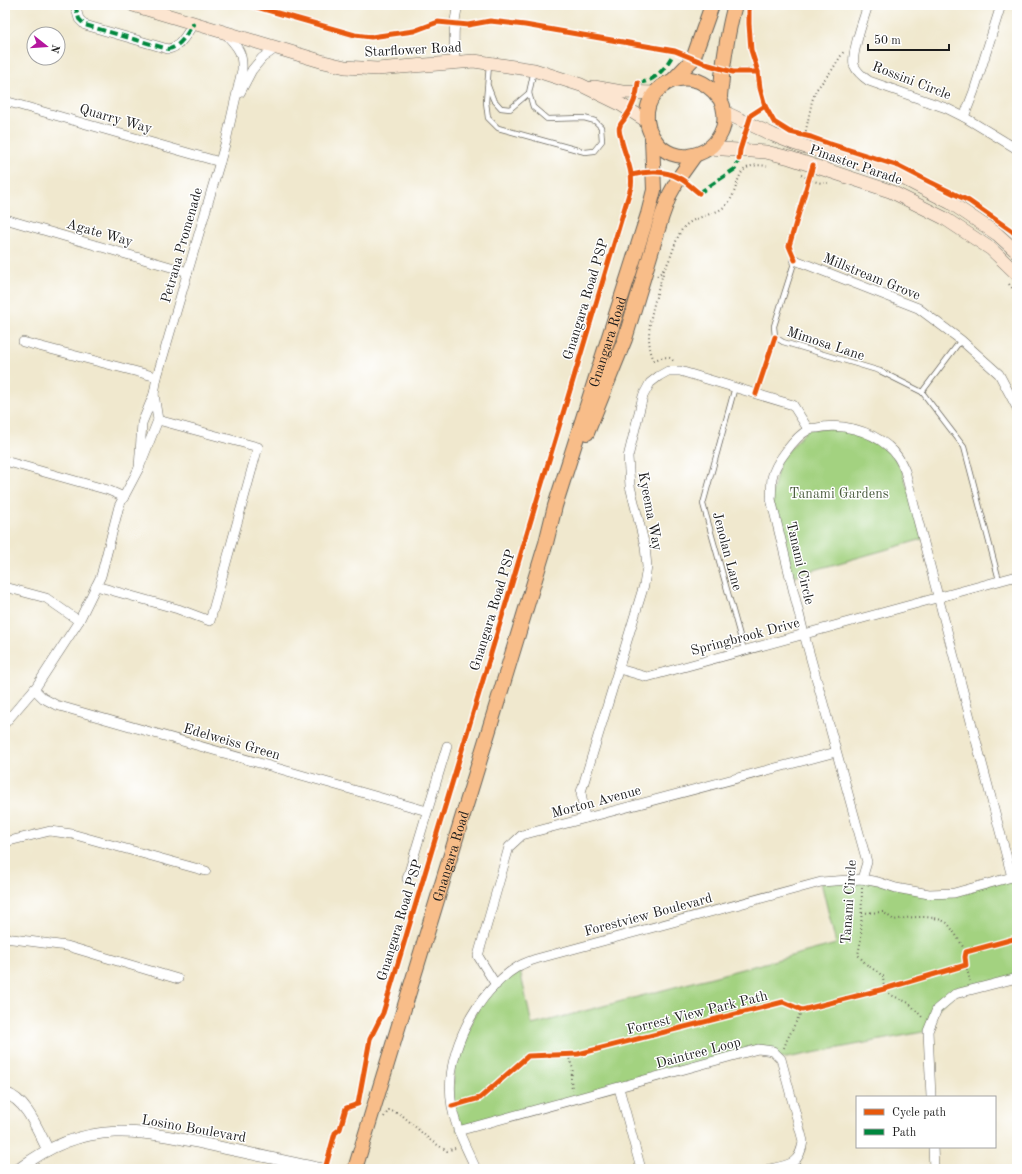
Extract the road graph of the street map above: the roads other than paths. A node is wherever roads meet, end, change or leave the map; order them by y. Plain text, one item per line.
1 (75, 5) edge
2 (133, 5) edge
3 (458, 5) edge
4 (712, 5) edge
5 (735, 5) edge
6 (868, 5) edge
7 (1001, 5) edge
8 (194, 23) junction
9 (225, 33) junction
10 (276, 48) junction
11 (455, 62) junction
12 (489, 63) junction
13 (534, 70) junction
14 (673, 80) junction
15 (487, 84) junction
16 (581, 85) junction
17 (529, 93) junction
18 (655, 93) junction
19 (720, 99) junction
20 (5, 101) edge
21 (234, 104) junction
22 (724, 112) junction
23 (964, 117) junction
24 (647, 121) junction
25 (652, 138) junction
26 (710, 148) junction
27 (1017, 149) edge
28 (695, 155) junction
29 (220, 162) junction
30 (5, 219) edge
31 (1017, 252) edge
32 (795, 260) joint
33 (188, 272) junction
34 (1013, 278) edge
35 (961, 340) junction
36 (23, 342) dead end
37 (157, 377) junction
38 (735, 387) junction
39 (922, 392) junction
40 (154, 394) junction
41 (1017, 408) edge
42 (158, 420) junction
43 (808, 430) junction
44 (5, 461) edge
45 (139, 468) junction
46 (124, 497) junction
47 (546, 543) junction
48 (1017, 576) edge
49 (999, 580) junction
50 (96, 586) junction
51 (5, 587) edge
52 (939, 598) junction
53 (79, 621) junction
54 (804, 634) junction
55 (744, 650) junction
56 (619, 669) junction
57 (34, 689) junction
58 (5, 723) edge
59 (447, 746) dead end
60 (836, 752) junction
61 (427, 811) junction
62 (585, 818) junction
63 (5, 842) edge
64 (206, 872) dead end
65 (1015, 876) edge
66 (862, 878) junction
67 (407, 879) dead end
68 (5, 938) edge
69 (1017, 978) edge
70 (178, 979) dead end
71 (496, 985) junction
72 (619, 1088) junction
73 (5, 1093) edge
74 (931, 1096) edge
75 (458, 1130) junction
76 (933, 1148) edge
77 (48, 1150) junction
78 (19, 1169) edge
79 (323, 1169) edge
80 (355, 1169) edge
81 (476, 1169) edge
82 (641, 1169) edge
83 (769, 1169) edge
84 (934, 1169) edge

1 - 8 street
2 - 8 main road, Starflower Road
3 - 11 street
4 - 14 main road
5 - 19 main road
6 - 23 street, Rossini Circle
7 - 23 street
8 - 9 main road, Starflower Road
9 - 10 main road, Starflower Road
9 - 21 street, Petrana Promenade
10 - 11 main road, Starflower Road
10 - 21 street, Petrana Promenade
11 - 12 main road, Starflower Road
12 - 13 main road, Starflower Road
12 - 15 lane
13 - 16 main road, Starflower Road
13 - 17 lane
14 - 18 main road
14 - 19 main road
15 - 17 lane
15 - 17 lane
16 - 18 main road, Starflower Road
16 - 24 main road, Starflower Road
18 - 24 main road
19 - 22 main road
20 - 29 street, Quarry Way
21 - 29 street, Petrana Promenade
22 - 26 main road
22 - 31 main road, Pinaster Parade
23 - 27 street, Rossini Circle
24 - 25 main road
25 - 28 main road
25 - 47 main road, Gnangara Road
26 - 28 main road
26 - 34 main road, Pinaster Parade
28 - 47 main road, Gnangara Road
29 - 33 street, Petrana Promenade
30 - 33 street, Agate Way
32 - 35 street, Millstream Grove
32 - 39 lane, Mimosa Lane
33 - 37 street, Petrana Promenade
35 - 39 lane
35 - 41 street, Millstream Grove
36 - 37 street
37 - 40 street, Petrana Promenade
38 - 43 street, Kyeema Way
38 - 55 lane, Jenolan Lane
38 - 56 street, Kyeema Way
39 - 49 lane, Mimosa Lane
40 - 42 street
40 - 45 street
42 - 45 street
42 - 50 street
43 - 52 street, Tanami Circle
43 - 54 street, Tanami Circle
44 - 46 street
45 - 46 street
46 - 50 street
47 - 80 main road, Gnangara Road
48 - 49 street, Springbrook Drive
49 - 52 street, Springbrook Drive
50 - 53 street
51 - 53 street
52 - 54 street, Springbrook Drive
52 - 65 street, Tanami Circle
53 - 57 street
54 - 55 street, Springbrook Drive
54 - 60 street, Tanami Circle
55 - 56 street, Springbrook Drive
56 - 62 street, Kyeema Way
57 - 58 street
57 - 61 street, Edelweiss Green
59 - 61 street
60 - 62 street, Morton Avenue
60 - 66 street, Tanami Circle
61 - 67 street
62 - 71 street, Morton Avenue
63 - 64 street
65 - 66 street, Forestview Boulevard
66 - 71 street, Forestview Boulevard
68 - 70 street
69 - 74 street
71 - 75 street, Forestview Boulevard
72 - 75 street, Daintree Loop
72 - 82 street
72 - 83 street, Daintree Loop
73 - 77 street
75 - 81 street, Forestview Boulevard
76 - 84 street
77 - 78 street, Losino Boulevard
77 - 79 street, Losino Boulevard

